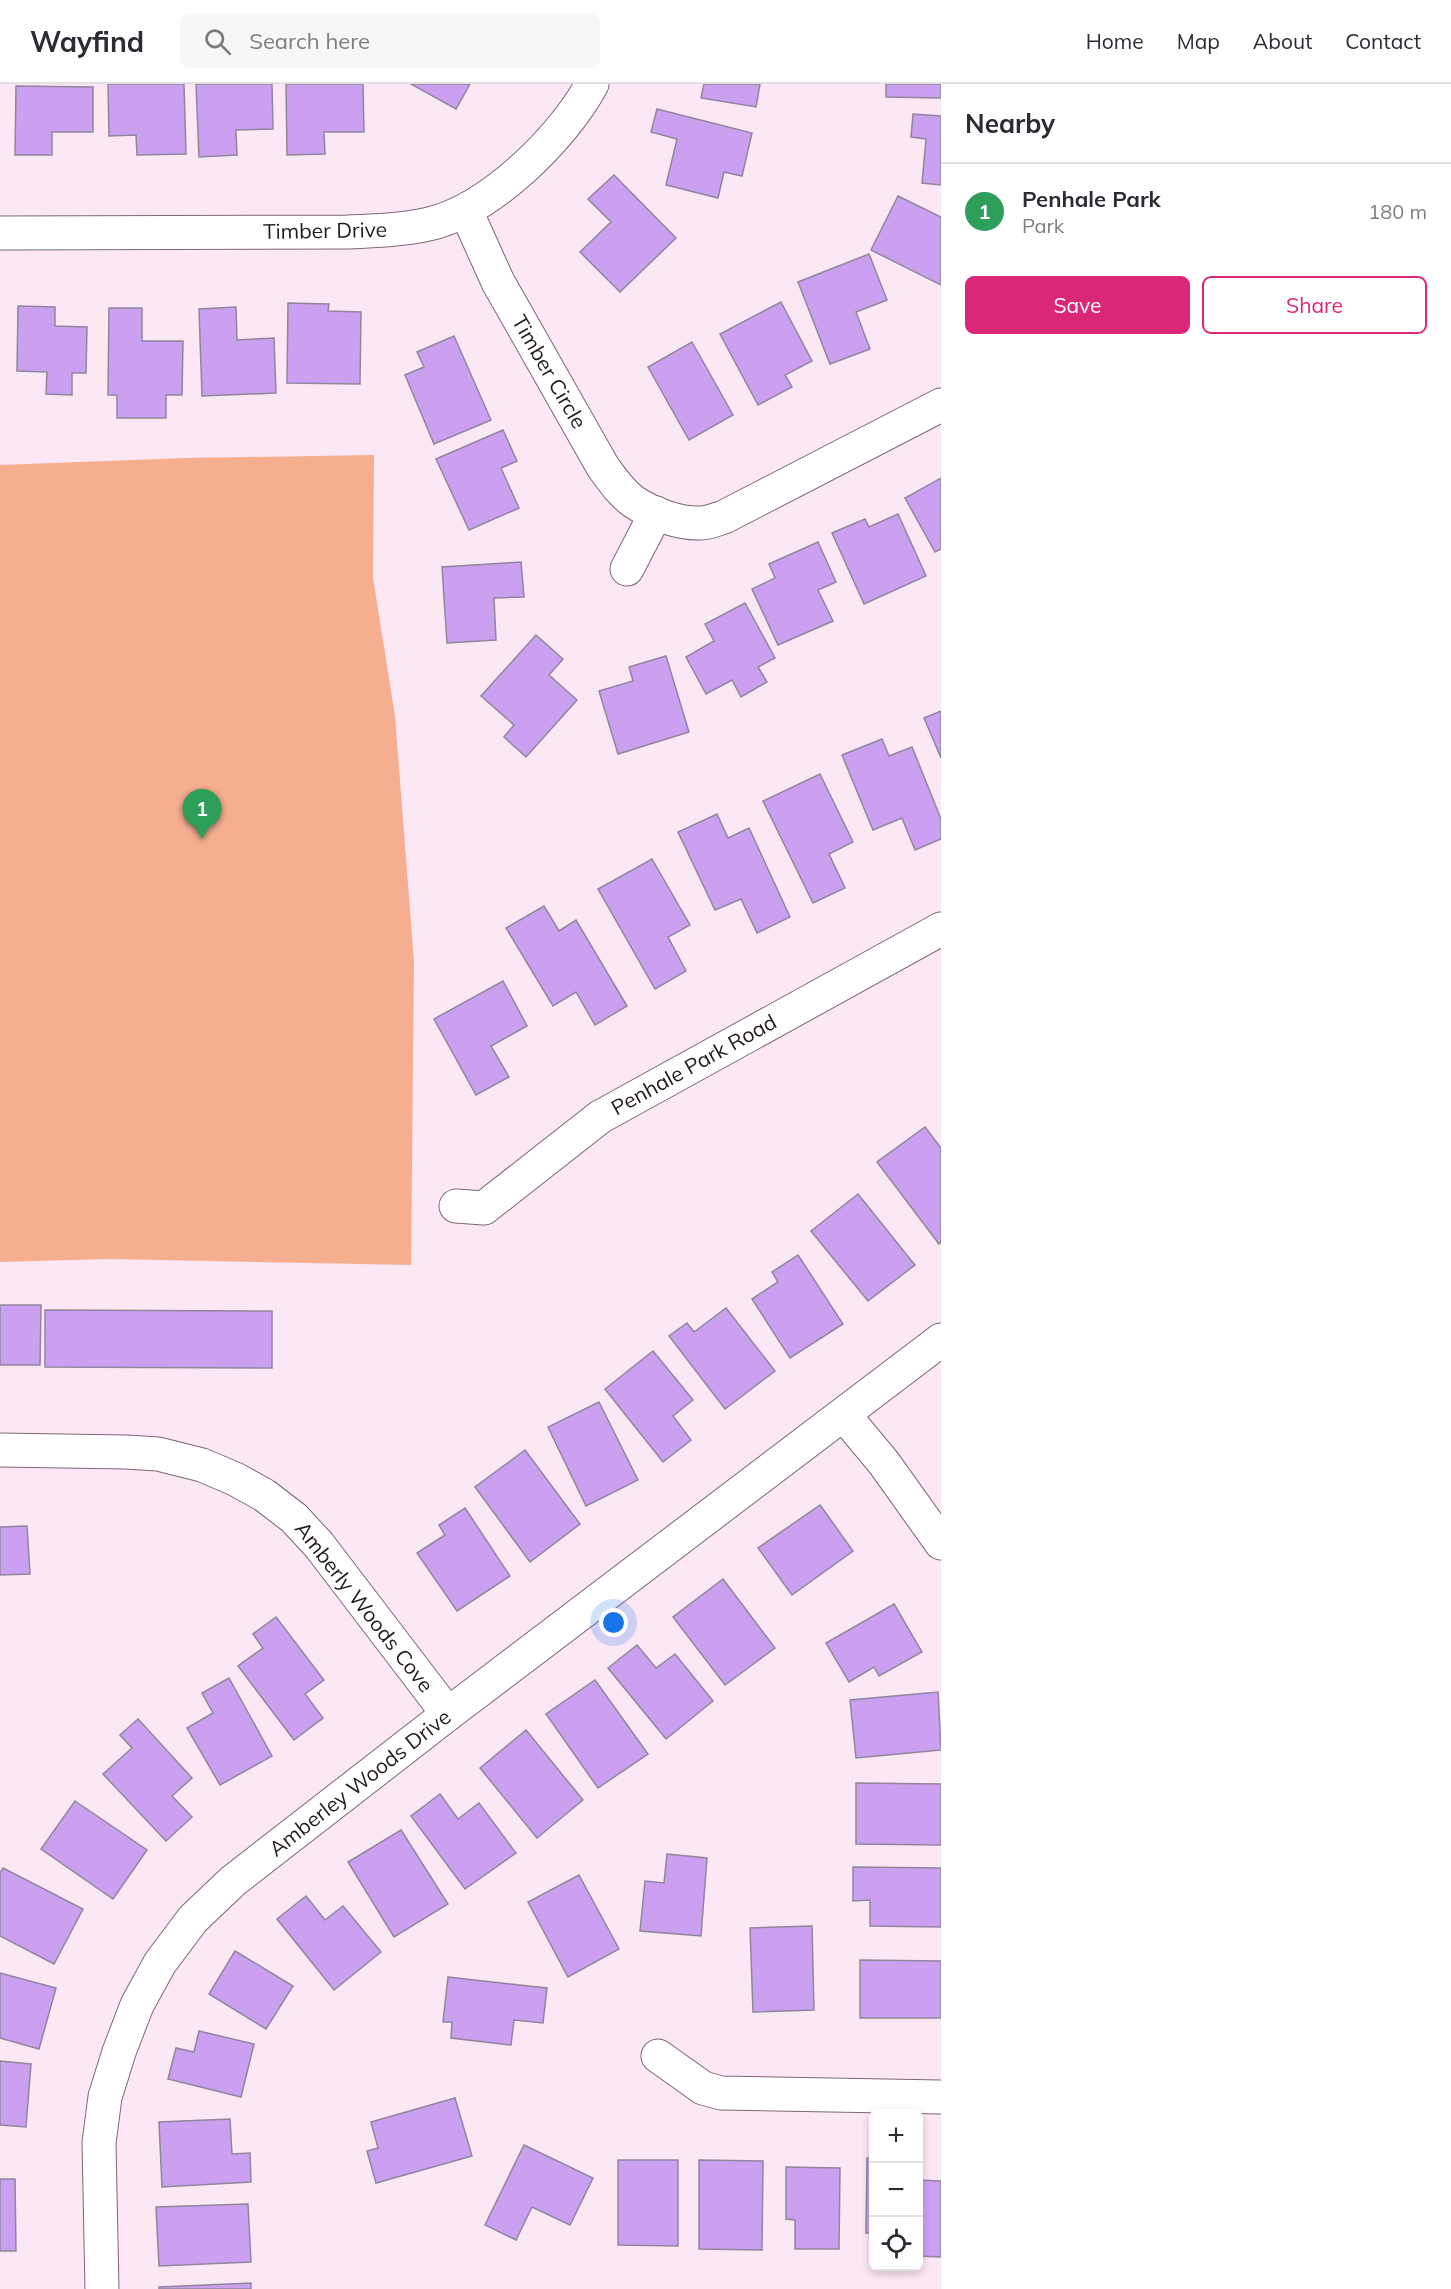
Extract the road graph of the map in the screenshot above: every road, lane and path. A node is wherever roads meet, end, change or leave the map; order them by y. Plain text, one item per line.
1 (592, 84) edge
2 (466, 211) junction
3 (0, 233) edge
4 (941, 405) edge
5 (656, 513) junction
6 (627, 569) dead end
7 (941, 930) edge
8 (456, 1206) dead end
9 (941, 1340) edge
10 (844, 1415) junction
11 (0, 1450) edge
12 (941, 1543) edge
13 (448, 1714) junction
14 (658, 2056) dead end
15 (941, 2097) edge
16 (102, 2289) edge

1 - 2 street, Timber Drive
2 - 3 street, Timber Drive
2 - 5 street, Timber Circle
4 - 5 street, Timber Circle
5 - 6 street
7 - 8 street, Penhale Park Road
9 - 10 street, Amberley Woods Drive
10 - 12 street
10 - 13 street, Amberley Woods Drive
11 - 13 street, Amberly Woods Cove
13 - 16 street, Amberley Woods Drive
14 - 15 street

